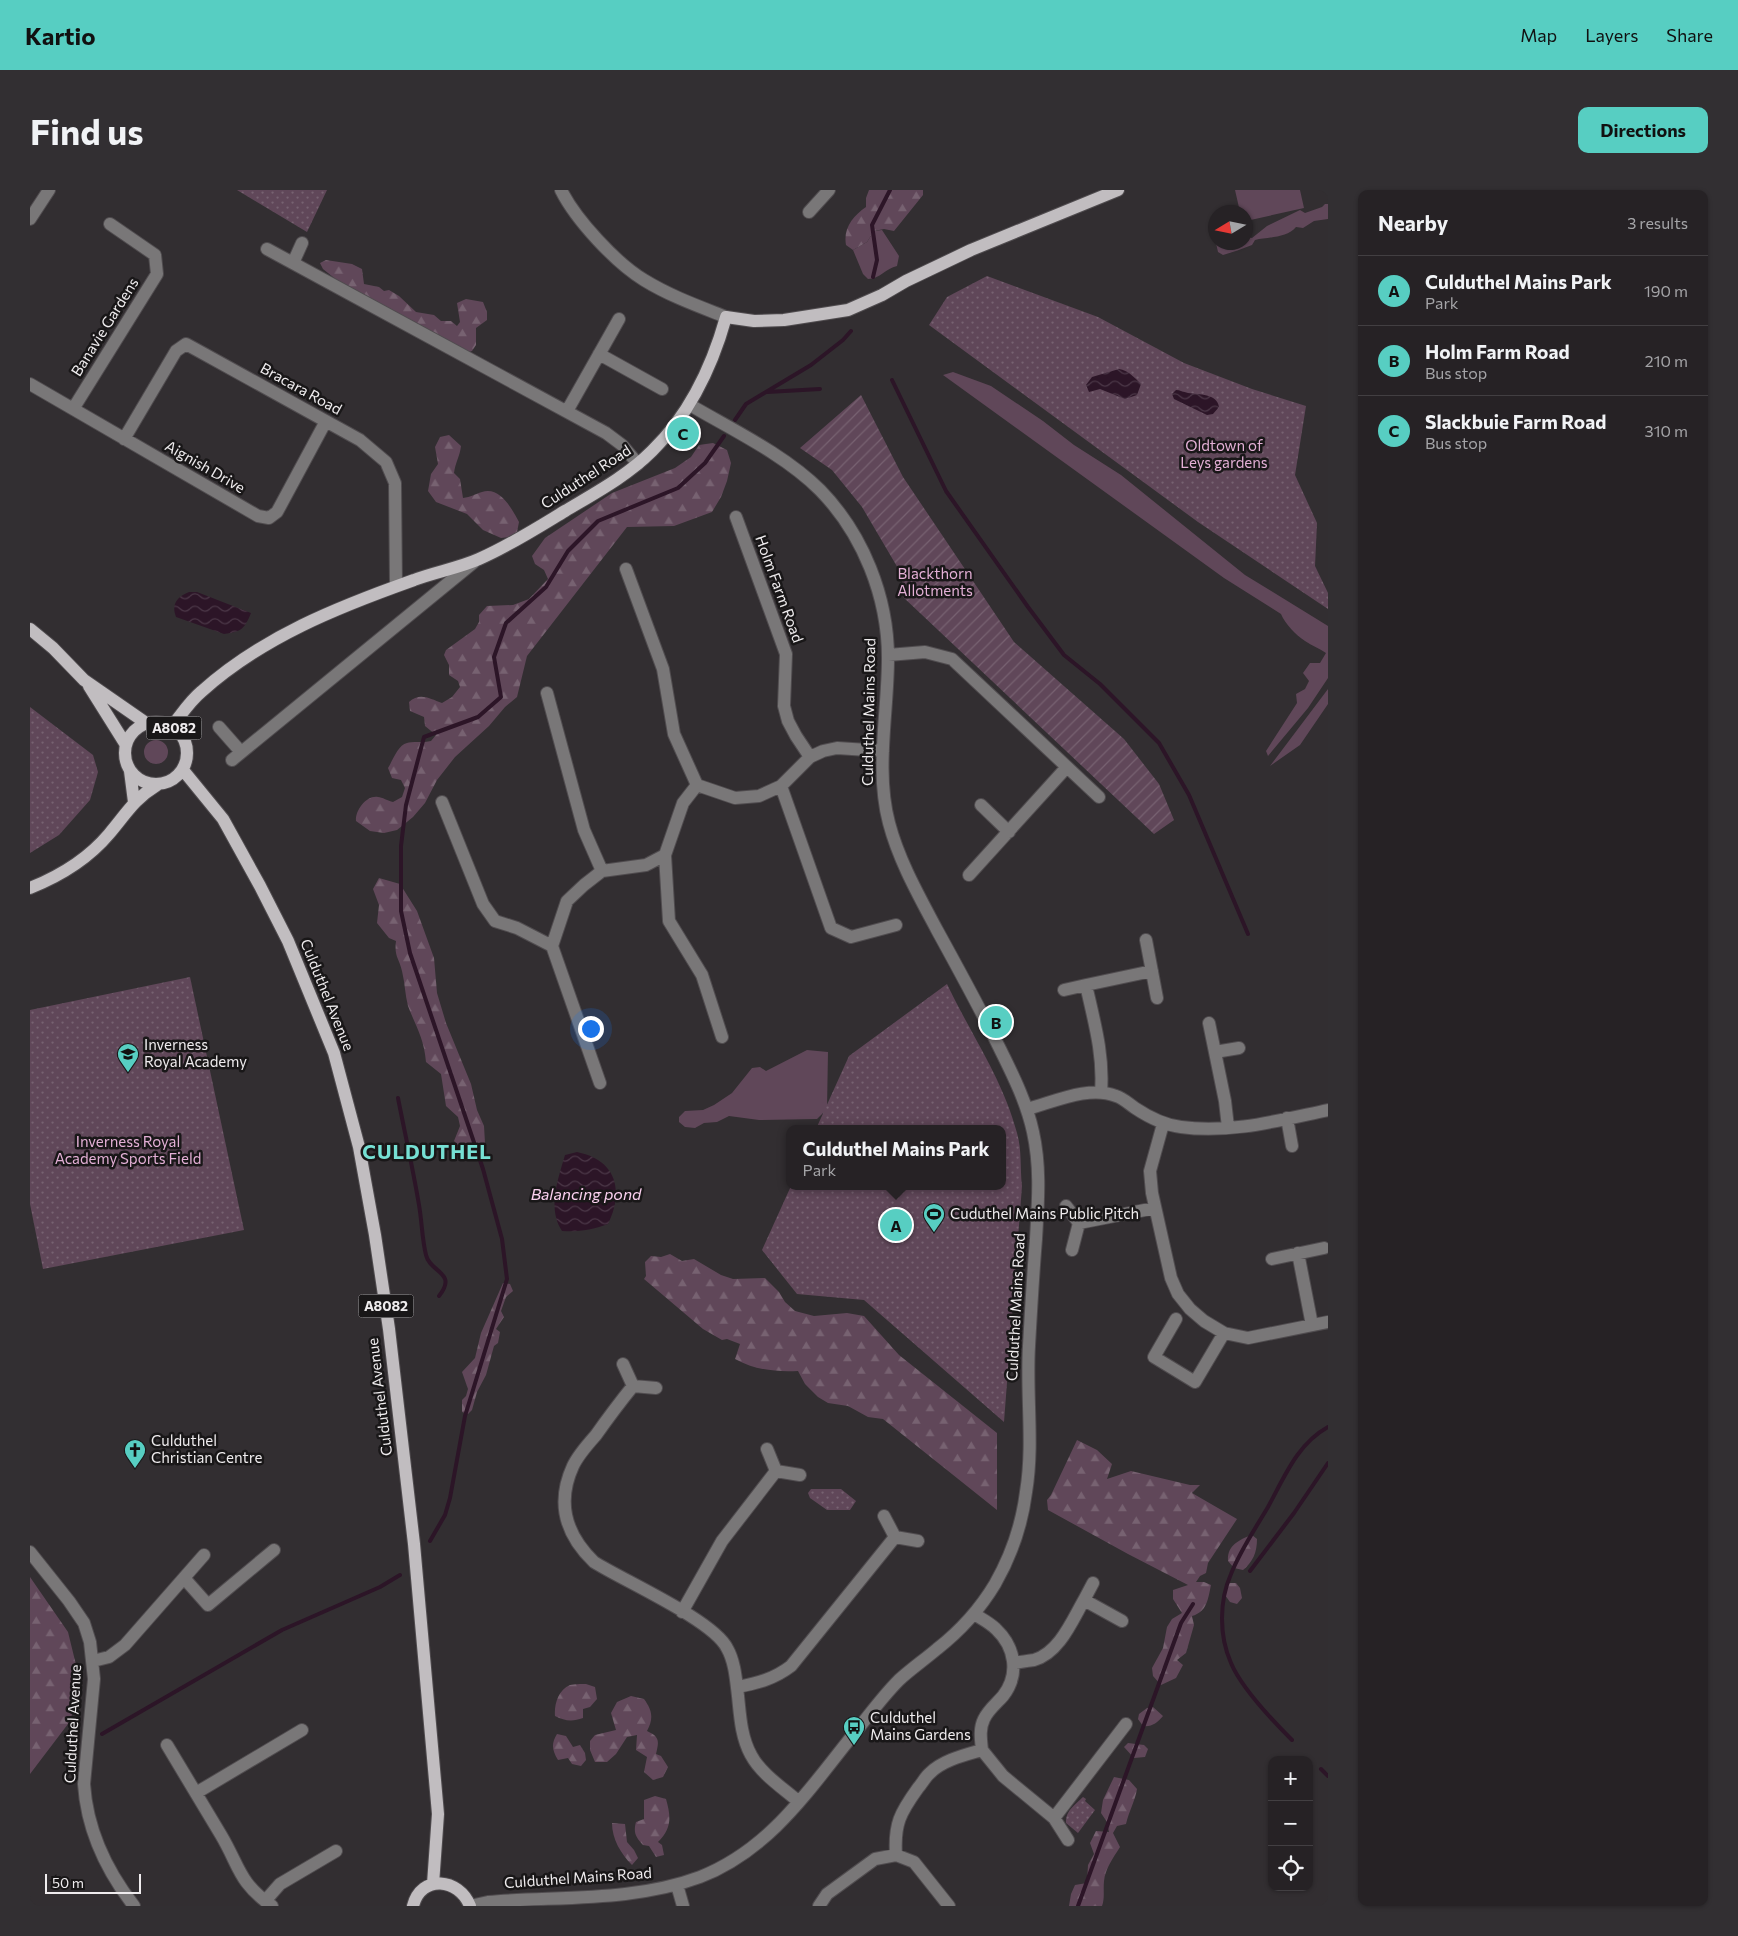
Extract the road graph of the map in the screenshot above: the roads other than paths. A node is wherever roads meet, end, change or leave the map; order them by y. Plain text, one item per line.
1 (49, 190) edge
2 (561, 190) edge
3 (1118, 190) edge
4 (824, 192) edge
5 (35, 200) edge
6 (809, 212) dead end
7 (30, 219) edge
8 (110, 224) dead end
9 (302, 243) dead end
10 (267, 249) dead end
11 (293, 263) junction
12 (726, 317) junction
13 (619, 319) dead end
14 (599, 354) junction
15 (30, 384) edge
16 (662, 389) dead end
17 (690, 405) junction
18 (73, 409) junction
19 (567, 411) junction
20 (326, 421) junction
21 (124, 439) junction
22 (638, 464) junction
23 (736, 517) dead end
24 (478, 560) junction
25 (626, 570) dead end
26 (396, 586) junction
27 (30, 629) edge
28 (888, 655) junction
29 (84, 680) junction
30 (547, 693) dead end
31 (146, 723) junction
32 (172, 726) junction
33 (219, 726) dead end
34 (126, 745) junction
35 (883, 751) junction
36 (810, 757) junction
37 (1066, 768) junction
38 (183, 770) junction
39 (130, 772) junction
40 (158, 785) junction
41 (697, 785) junction
42 (781, 786) junction
43 (1100, 797) dead end
44 (134, 802) junction
45 (442, 802) dead end
46 (981, 805) dead end
47 (1009, 832) junction
48 (664, 855) junction
49 (602, 871) junction
50 (969, 876) dead end
51 (30, 888) edge
52 (896, 925) dead end
53 (1146, 940) dead end
54 (552, 946) junction
55 (1152, 972) junction
56 (1086, 985) junction
57 (1064, 990) dead end
58 (1158, 998) dead end
59 (1209, 1023) dead end
60 (722, 1037) dead end
61 (1239, 1048) dead end
62 (1215, 1052) junction
63 (600, 1082) dead end
64 (1101, 1092) junction
65 (1027, 1109) junction
66 (1328, 1110) edge
67 (1286, 1118) junction
68 (1163, 1124) junction
69 (1228, 1127) junction
70 (1292, 1146) dead end
71 (1066, 1206) dead end
72 (1155, 1208) junction
73 (1079, 1223) junction
74 (1324, 1248) dead end
75 (1072, 1250) dead end
76 (1298, 1253) junction
77 (1272, 1259) dead end
78 (1176, 1319) dead end
79 (1328, 1322) edge
80 (1312, 1325) junction
81 (1224, 1333) junction
82 (624, 1364) dead end
83 (632, 1386) junction
84 (656, 1388) dead end
85 (767, 1449) dead end
86 (776, 1471) junction
87 (800, 1475) dead end
88 (884, 1516) dead end
89 (894, 1538) junction
90 (918, 1541) dead end
91 (274, 1550) dead end
92 (30, 1552) edge
93 (204, 1555) dead end
94 (184, 1578) junction
95 (1093, 1583) dead end
96 (1084, 1600) junction
97 (682, 1612) junction
98 (974, 1614) junction
99 (1122, 1621) dead end
100 (93, 1661) junction
101 (1014, 1663) junction
102 (737, 1686) junction
103 (1126, 1724) dead end
104 (302, 1730) dead end
105 (167, 1745) dead end
106 (982, 1750) junction
107 (196, 1793) junction
108 (799, 1802) junction
109 (1054, 1818) junction
110 (1068, 1840) dead end
111 (336, 1851) dead end
112 (896, 1855) junction
113 (434, 1884) junction
114 (677, 1884) junction
115 (268, 1904) edge
116 (134, 1906) edge
117 (413, 1906) edge
118 (470, 1906) edge
119 (683, 1906) edge
120 (819, 1906) edge
121 (949, 1906) edge

1 - 5 street
2 - 12 street
3 - 12 main road
4 - 6 street
5 - 7 street
8 - 18 street, Banavie Gardens
9 - 11 street
10 - 11 street
11 - 19 street
12 - 17 main road, Culduthel Road
13 - 14 street
14 - 16 street
14 - 19 street
15 - 18 street, Aignish Drive
17 - 22 main road, Culduthel Road
17 - 28 street, Culduthel Mains Road
18 - 21 street, Aignish Drive
19 - 22 street
20 - 21 street, Bracara Road
20 - 21 street, Aignish Drive
20 - 26 street, Bracara Road
22 - 24 main road, Culduthel Road
23 - 36 street, Holm Farm Road
24 - 26 main road, Culduthel Road
24 - 33 street, Culduthel Road
25 - 41 street
26 - 32 main road, Culduthel Road
27 - 29 main road, A8082
28 - 35 street, Culduthel Mains Road
28 - 37 street
29 - 31 main road, A8082
29 - 34 main road, A8082
30 - 49 street
31 - 32 main road, A8082
31 - 34 main road, A8082
32 - 38 main road, A8082
34 - 39 main road, A8082
35 - 36 street
35 - 65 street, Culduthel Mains Road
36 - 42 street
37 - 43 street
37 - 47 street
38 - 40 main road
38 - 113 main road, Culduthel Avenue / A8082
39 - 40 main road
39 - 44 main road
40 - 44 main road
41 - 42 street
41 - 48 street
42 - 52 street
44 - 51 main road
45 - 54 street
46 - 47 street
47 - 50 street
48 - 49 street
48 - 60 street
49 - 54 street
53 - 55 street
54 - 63 street
55 - 56 street
55 - 58 street
56 - 57 street
56 - 64 street
59 - 62 street
61 - 62 street
62 - 69 street
64 - 65 street
64 - 68 street
65 - 98 street, Culduthel Mains Road
66 - 67 street
67 - 69 street
67 - 70 street
68 - 69 street
68 - 72 street
71 - 73 street
72 - 73 street
72 - 81 street
73 - 75 street
74 - 76 street
76 - 77 street
76 - 80 street
78 - 81 street
79 - 80 street
80 - 81 street
82 - 83 street
83 - 84 street
83 - 97 street
85 - 86 street
86 - 87 street
86 - 97 street
88 - 89 street
89 - 90 street
89 - 102 street
91 - 94 street
92 - 100 street, Culduthel Avenue
93 - 94 street
94 - 100 street
95 - 96 street
96 - 99 street
96 - 101 street
97 - 102 street
98 - 101 street
98 - 108 street, Culduthel Mains Road
100 - 116 street, Culduthel Avenue
101 - 106 street
102 - 108 street
103 - 109 street
104 - 107 street
105 - 107 street
106 - 109 street
106 - 112 street
107 - 115 street
108 - 114 street, Culduthel Mains Road
109 - 110 street
111 - 115 street
112 - 120 street
112 - 121 street
113 - 117 main road
113 - 118 main road
114 - 118 street, Culduthel Mains Road
114 - 119 street

